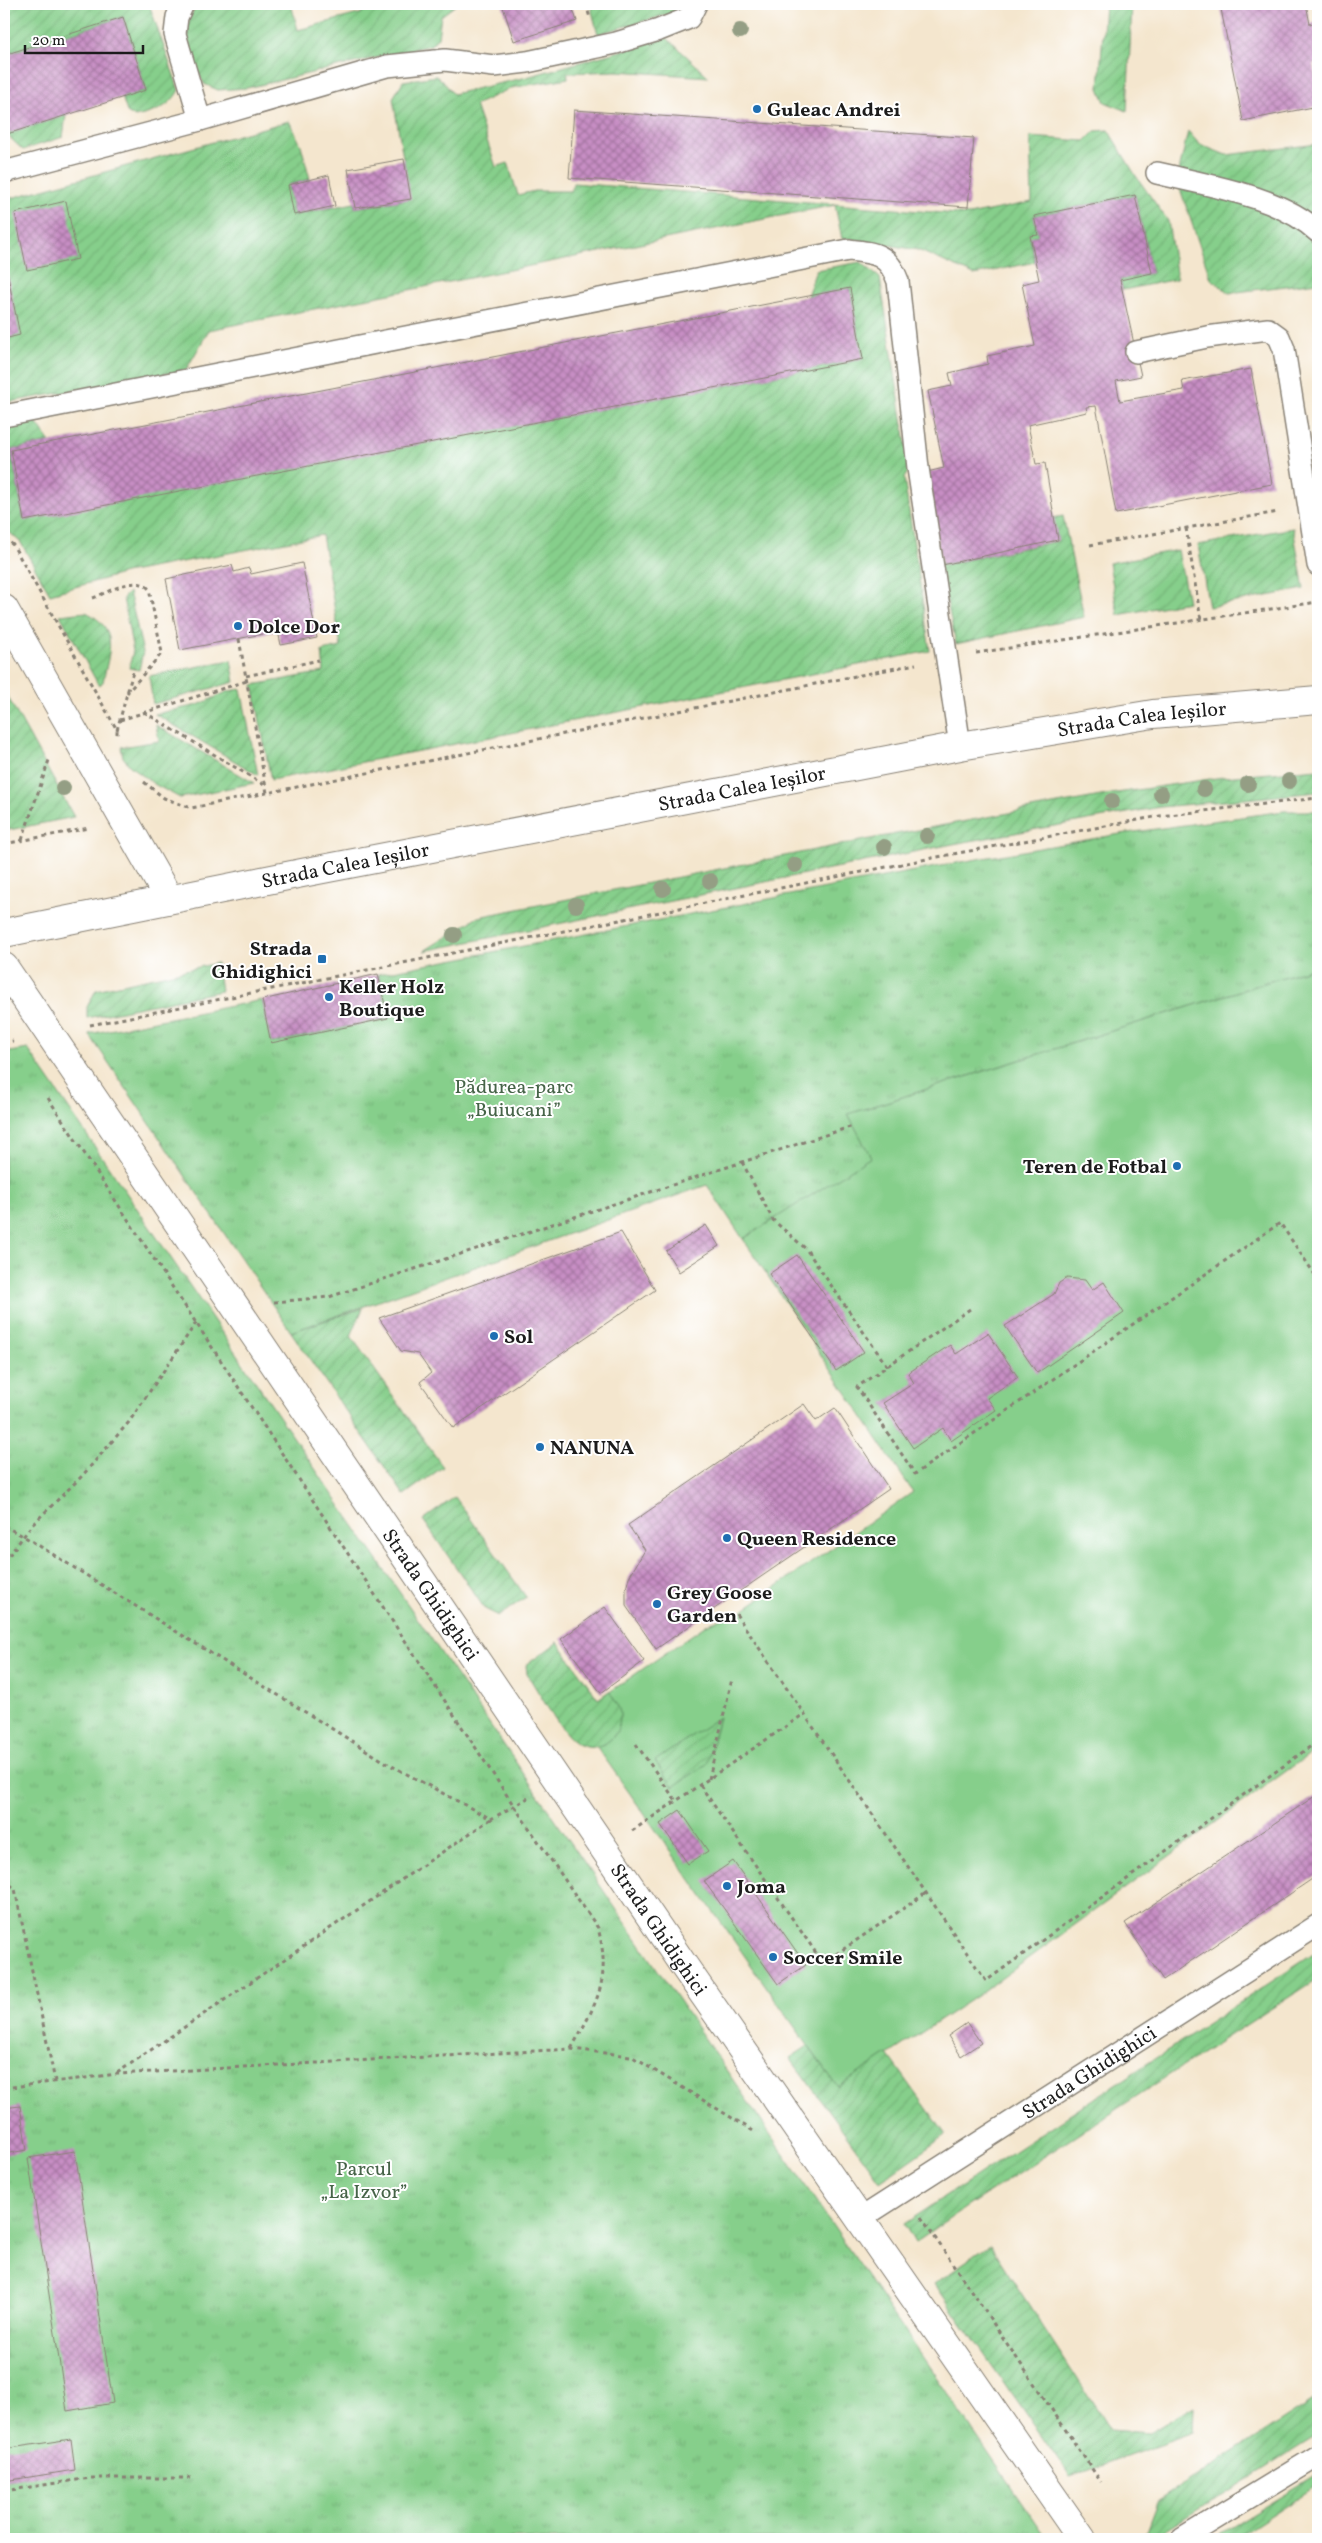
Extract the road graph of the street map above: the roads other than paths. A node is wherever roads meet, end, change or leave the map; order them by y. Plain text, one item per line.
1 (183, 4) edge
2 (696, 4) edge
3 (200, 120) junction
4 (4, 172) edge
5 (1157, 173) dead end
6 (1318, 232) edge
7 (1136, 352) dead end
8 (4, 416) edge
9 (1318, 565) edge
10 (4, 609) edge
11 (1318, 700) edge
12 (960, 746) junction
13 (169, 899) junction
14 (4, 933) edge
15 (4, 967) edge
16 (1318, 1925) edge
17 (860, 2219) junction
18 (1318, 2456) edge
19 (1082, 2539) edge
20 (1182, 2539) edge

1 - 3 lane
2 - 3 lane
3 - 4 lane
5 - 6 lane
7 - 9 lane
8 - 12 lane
10 - 13 street
11 - 12 street, Strada Calea Ieșilor
12 - 13 street, Strada Calea Ieșilor
13 - 14 street, Strada Calea Ieșilor
15 - 17 street, Strada Ghidighici
16 - 17 lane, Strada Ghidighici
17 - 19 street, Strada Ghidighici
18 - 20 lane

